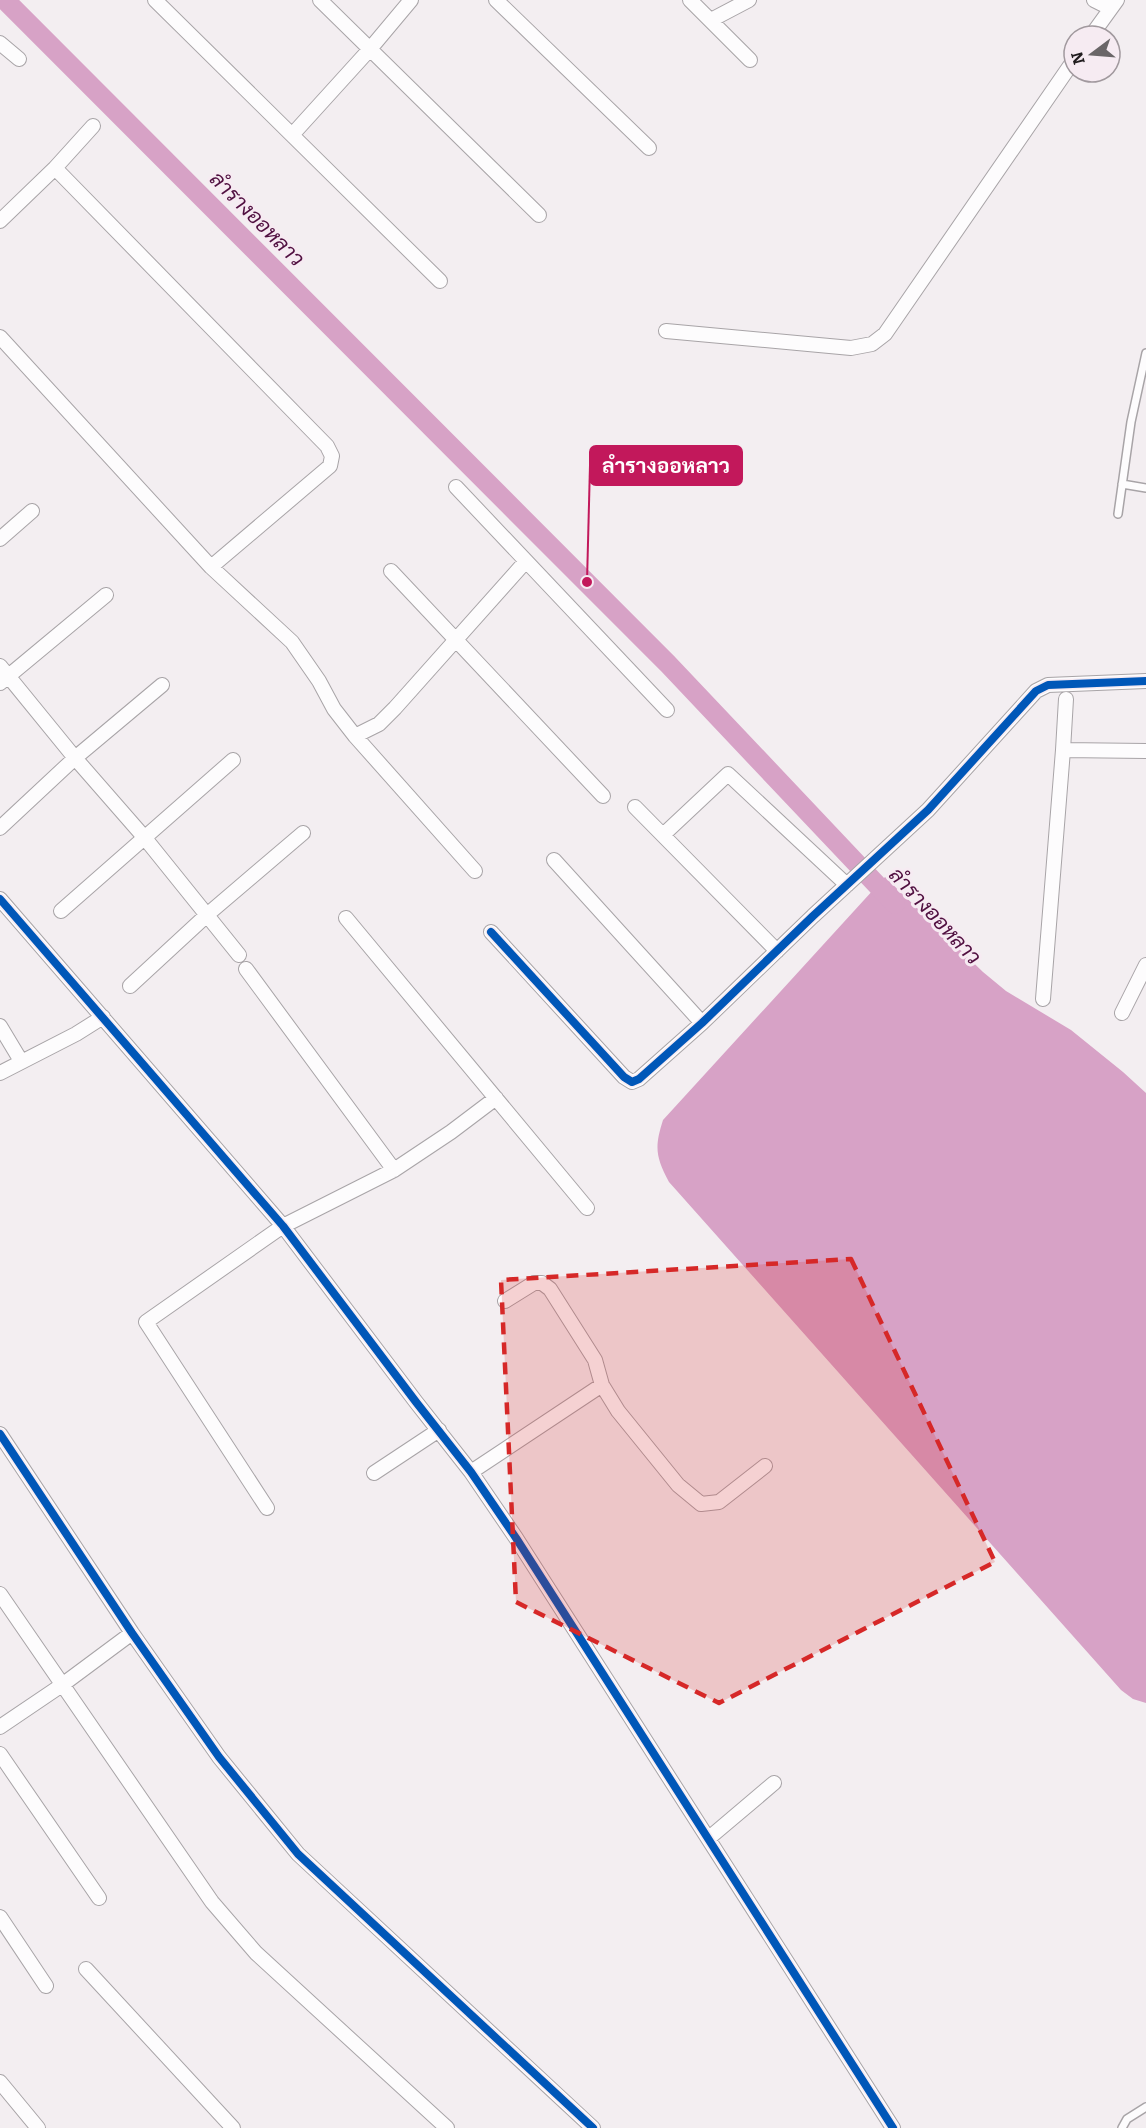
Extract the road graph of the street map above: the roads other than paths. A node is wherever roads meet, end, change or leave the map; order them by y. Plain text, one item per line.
1 (155, 0) edge
2 (320, 0) edge
3 (411, 0) edge
4 (496, 0) edge
5 (690, 0) edge
6 (749, 0) edge
7 (1094, 0) edge
8 (1114, 4) edge
9 (711, 20) junction
10 (1099, 24) edge
11 (0, 43) edge
12 (370, 49) junction
13 (19, 59) dead end
14 (750, 60) dead end
15 (1062, 77) edge
16 (93, 126) dead end
17 (292, 135) junction
18 (649, 148) dead end
19 (55, 168) junction
20 (539, 215) dead end
21 (0, 220) edge
22 (440, 281) dead end
23 (666, 331) dead end
24 (0, 337) edge
25 (1146, 352) edge
26 (1144, 366) edge
27 (1122, 484) junction
28 (456, 487) dead end
29 (1146, 488) edge
30 (32, 511) dead end
31 (1118, 514) dead end
32 (0, 539) edge
33 (526, 561) junction
34 (211, 567) junction
35 (391, 571) dead end
36 (106, 595) dead end
37 (456, 639) junction
38 (3, 675) edge
39 (1146, 681) edge
40 (162, 685) dead end
41 (1066, 699) dead end
42 (668, 710) dead end
43 (355, 736) junction
44 (1063, 750) junction
45 (1146, 751) edge
46 (75, 758) junction
47 (233, 760) dead end
48 (603, 796) dead end
49 (635, 807) dead end
50 (0, 828) edge
51 (303, 833) dead end
52 (663, 836) junction
53 (144, 837) junction
54 (554, 860) dead end
55 (475, 871) dead end
56 (847, 885) junction
57 (0, 899) edge
58 (61, 911) dead end
59 (208, 914) junction
60 (346, 918) dead end
61 (491, 932) dead end
62 (777, 951) junction
63 (239, 955) dead end
64 (1146, 965) edge
65 (246, 969) dead end
66 (130, 986) dead end
67 (1043, 999) dead end
68 (1122, 1013) dead end
69 (103, 1017) junction
70 (702, 1023) junction
71 (0, 1026) edge
72 (21, 1061) junction
73 (0, 1073) edge
74 (496, 1098) junction
75 (394, 1170) junction
76 (586, 1208) dead end
77 (284, 1226) junction
78 (505, 1301) dead end
79 (602, 1385) junction
80 (439, 1430) junction
81 (0, 1434) edge
82 (765, 1466) dead end
83 (471, 1472) junction
84 (374, 1473) dead end
85 (267, 1508) dead end
86 (0, 1594) edge
87 (132, 1633) junction
88 (62, 1685) junction
89 (0, 1727) edge
90 (0, 1754) edge
91 (774, 1783) dead end
92 (709, 1838) junction
93 (99, 1898) dead end
94 (0, 1917) edge
95 (86, 1969) dead end
96 (46, 1986) dead end
97 (0, 2082) edge
98 (1146, 2107) edge
99 (38, 2128) edge
100 (233, 2128) edge
101 (447, 2128) edge
102 (592, 2128) edge
103 (893, 2128) edge
104 (1122, 2128) edge

1 - 17 street
2 - 12 street
3 - 12 street
4 - 18 street
5 - 9 street
6 - 9 street
7 - 8 street
8 - 10 street
9 - 14 street
11 - 13 street
12 - 17 street
12 - 20 street
15 - 23 street
16 - 19 street
17 - 22 street
19 - 21 street
19 - 34 street
24 - 34 street
25 - 26 lane
26 - 27 lane
27 - 29 lane
27 - 31 lane
28 - 33 street
30 - 32 street
33 - 37 street
33 - 42 street
34 - 43 street
35 - 37 street
36 - 38 street
37 - 43 street
37 - 48 street
38 - 46 street
39 - 56 street
40 - 46 street
41 - 44 street
43 - 55 street
44 - 45 street
44 - 67 street
46 - 50 street
46 - 53 street
47 - 53 street
49 - 52 street
51 - 59 street
52 - 56 street
52 - 62 street
53 - 58 street
53 - 59 street
54 - 70 street
56 - 62 street
57 - 69 street
59 - 63 street
59 - 66 street
60 - 74 street
61 - 70 street
62 - 70 street
64 - 68 street
65 - 75 street
69 - 72 street
69 - 77 street
71 - 72 street
72 - 73 street
74 - 75 street
74 - 76 street
75 - 77 street
77 - 80 street
77 - 85 street
78 - 79 street
79 - 82 street
79 - 83 street
80 - 83 street
80 - 84 street
81 - 87 street
83 - 92 street
86 - 88 street
87 - 88 street
87 - 102 street
88 - 89 street
88 - 101 street
90 - 93 street
91 - 92 street
92 - 103 street
94 - 96 street
95 - 100 street
97 - 99 street
98 - 104 lane

